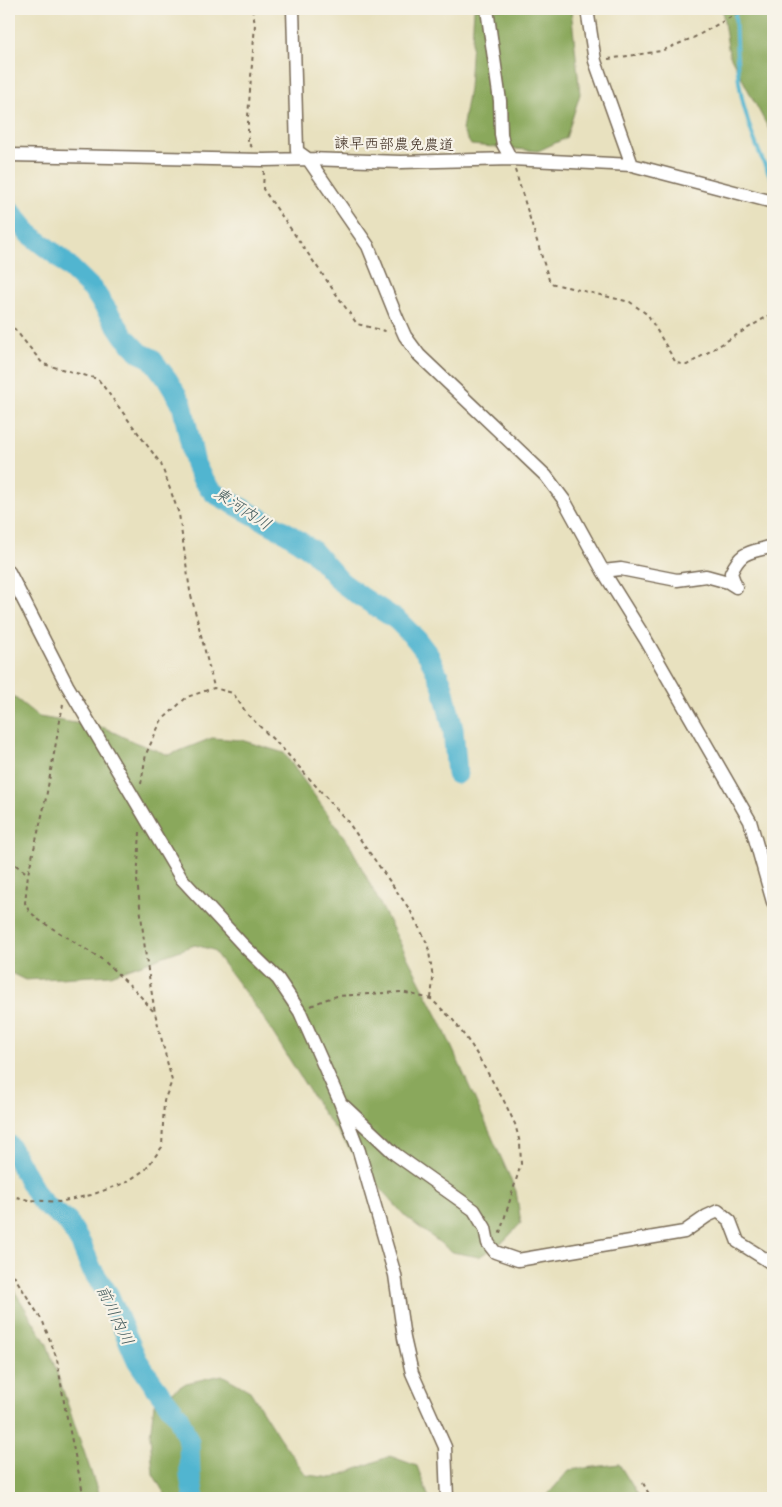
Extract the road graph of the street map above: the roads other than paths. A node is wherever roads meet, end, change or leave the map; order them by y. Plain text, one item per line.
1 (293, 9) edge
2 (488, 9) edge
3 (586, 9) edge
4 (9, 155) edge
5 (308, 159) junction
6 (511, 159) junction
7 (632, 165) junction
8 (773, 202) edge
9 (773, 546) edge
10 (603, 571) junction
11 (9, 572) edge
12 (773, 902) edge
13 (340, 1102) junction
14 (773, 1264) edge
15 (447, 1498) edge

1 - 5 street
2 - 6 street
3 - 7 street
4 - 5 street, 諫早西部農免農道
5 - 6 street, 諫早西部農免農道
5 - 10 street
6 - 7 street, 諫早西部農免農道
7 - 8 street, 諫早西部農免農道
9 - 10 street
10 - 12 street
11 - 13 street
13 - 14 street
13 - 15 street

